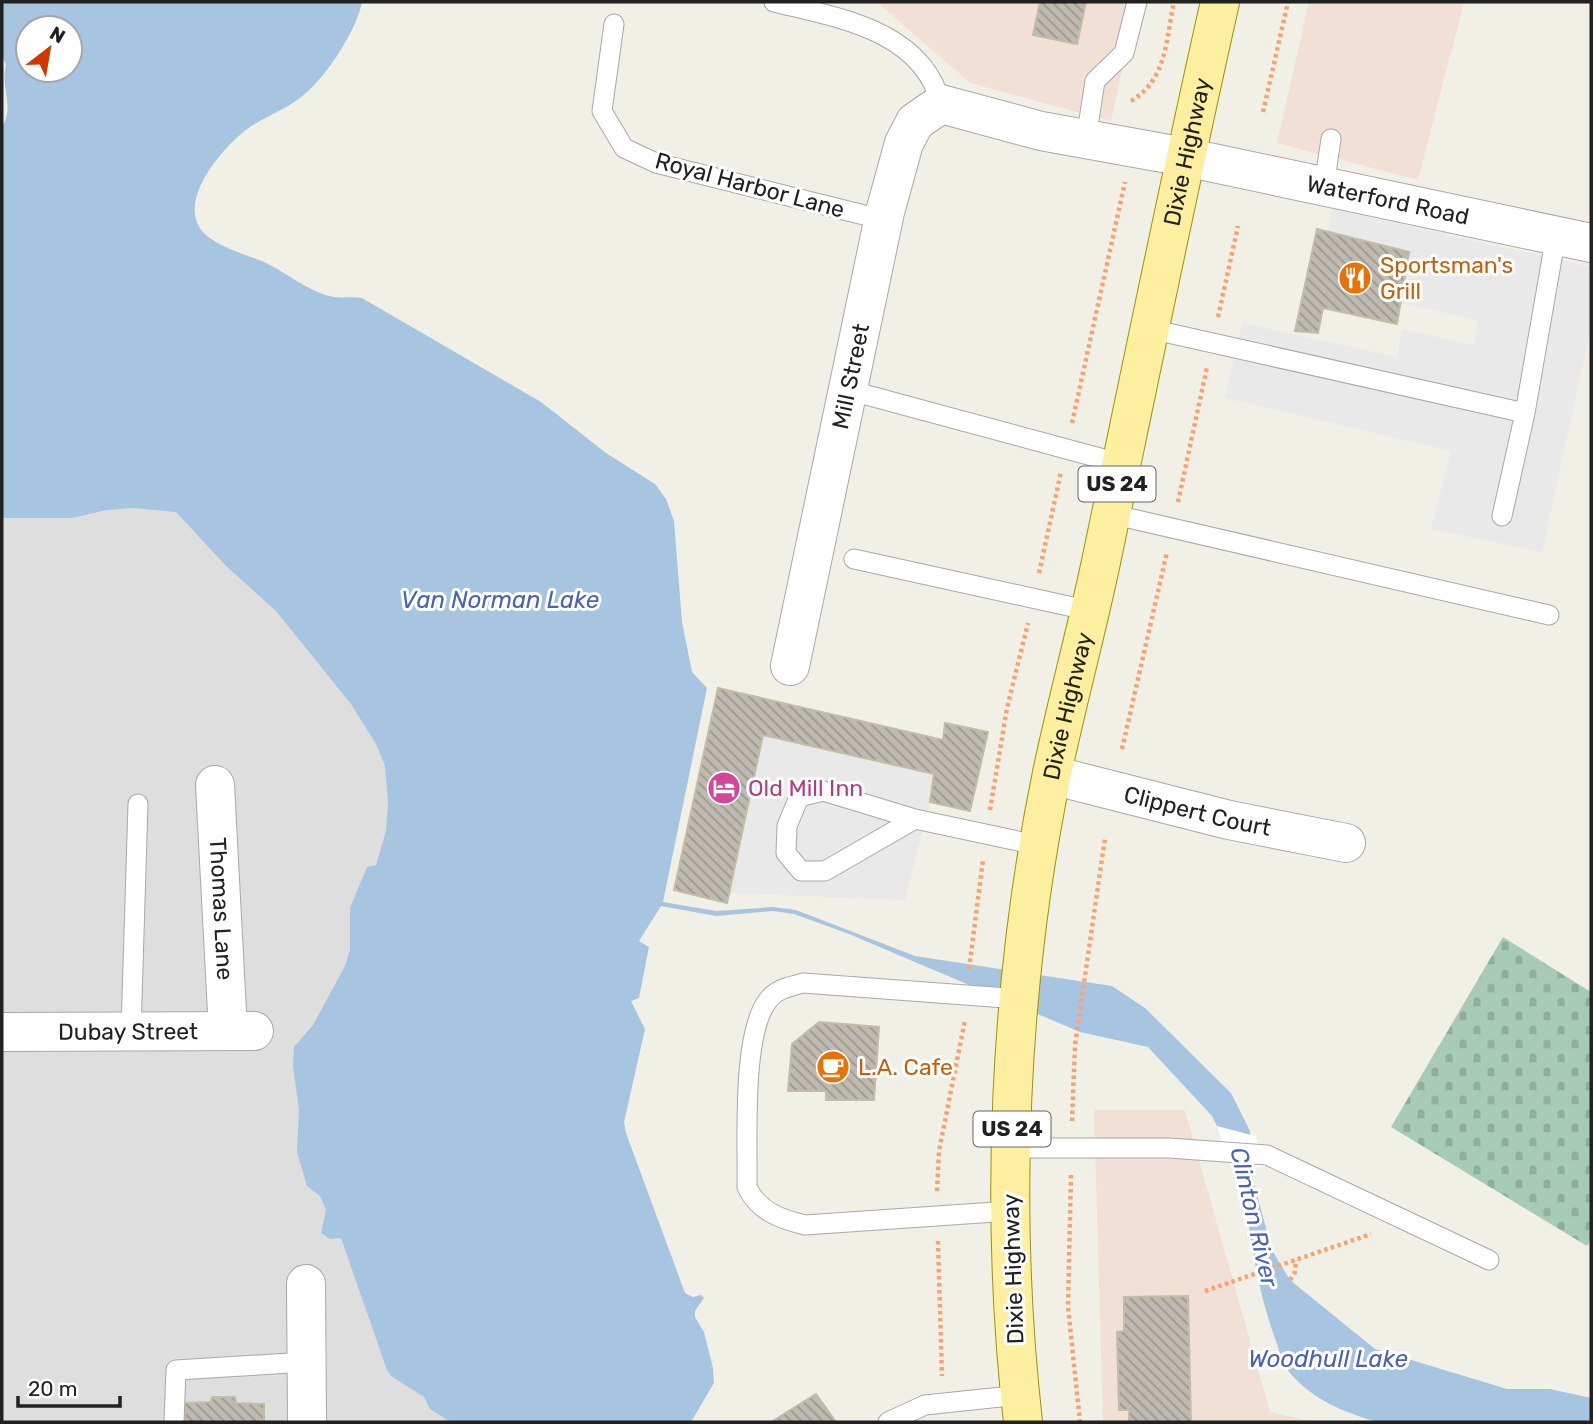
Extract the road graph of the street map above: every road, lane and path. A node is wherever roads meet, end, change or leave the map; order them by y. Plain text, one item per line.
1 (774, 2) edge
2 (1137, 2) edge
3 (1174, 2) edge
4 (1220, 2) edge
5 (1288, 2) edge
6 (614, 23) dead end
7 (1131, 101) dead end
8 (941, 104) junction
9 (1263, 112) dead end
10 (1086, 139) junction
11 (1331, 139) dead end
12 (1185, 157) junction
13 (1127, 173) dead end
14 (1324, 186) junction
15 (884, 220) junction
16 (1238, 226) dead end
17 (1574, 239) edge
18 (1150, 329) junction
19 (1212, 343) junction
20 (848, 390) junction
21 (1525, 413) junction
22 (1066, 449) junction
23 (1122, 464) junction
24 (1111, 514) junction
25 (1502, 516) dead end
26 (1172, 527) junction
27 (853, 559) dead end
28 (1033, 599) junction
29 (1091, 611) junction
30 (1549, 615) dead end
31 (790, 666) dead end
32 (1122, 749) dead end
33 (1052, 775) junction
34 (215, 785) dead end
35 (138, 804) dead end
36 (915, 819) junction
37 (987, 834) junction
38 (1105, 838) dead end
39 (1346, 843) dead end
40 (1041, 846) junction
41 (970, 958) dead end
42 (1020, 998) junction
43 (241, 1031) joint
44 (2, 1032) edge
45 (131, 1032) junction
46 (1011, 1148) junction
47 (1071, 1148) junction
48 (1010, 1211) junction
49 (1408, 1221) junction
50 (1296, 1260) junction
51 (1489, 1260) dead end
52 (1290, 1280) dead end
53 (306, 1283) dead end
54 (1205, 1291) dead end
55 (307, 1362) junction
56 (1021, 1409) edge
57 (174, 1422) edge
58 (307, 1422) edge
59 (888, 1422) edge
60 (1080, 1422) edge

1 - 8 lane
2 - 10 lane
3 - 7 path
4 - 12 main road, Dixie Highway / US 24
5 - 9 path
6 - 15 lane, Royal Harbor Lane
8 - 10 street, Waterford Road
8 - 15 street, Mill Street
10 - 12 street, Waterford Road
11 - 14 lane
12 - 14 street, Waterford Road
12 - 18 main road, Dixie Highway / US 24
13 - 22 path
14 - 17 street, Waterford Road
15 - 20 street, Mill Street
16 - 19 path
17 - 21 lane
18 - 19 lane
18 - 23 main road, Dixie Highway / US 24
19 - 21 lane
19 - 26 path
20 - 22 lane
20 - 31 street, Mill Street
21 - 25 lane
22 - 23 lane
22 - 28 path
23 - 24 main road, Dixie Highway / US 24
24 - 26 lane
24 - 29 main road, Dixie Highway / US 24
26 - 30 lane
26 - 32 path
27 - 28 lane
28 - 29 lane
28 - 37 path
29 - 33 main road, Dixie Highway / US 24
33 - 39 street, Clippert Court
33 - 40 main road, Dixie Highway / US 24
34 - 43 street, Thomas Lane
35 - 45 lane
36 - 36 lane
36 - 37 lane
37 - 40 lane
37 - 41 path
38 - 47 path
40 - 42 main road, Dixie Highway / US 24
42 - 46 main road, Dixie Highway / US 24
42 - 48 lane
43 - 45 street, Dubay Street
44 - 45 street, Dubay Street
46 - 47 lane
46 - 48 main road, Dixie Highway / US 24
47 - 49 lane
47 - 60 path
48 - 56 main road, Dixie Highway / US 24
49 - 50 path
49 - 51 lane
50 - 52 path
50 - 54 path
53 - 55 street
55 - 57 lane
55 - 58 street
56 - 59 lane

